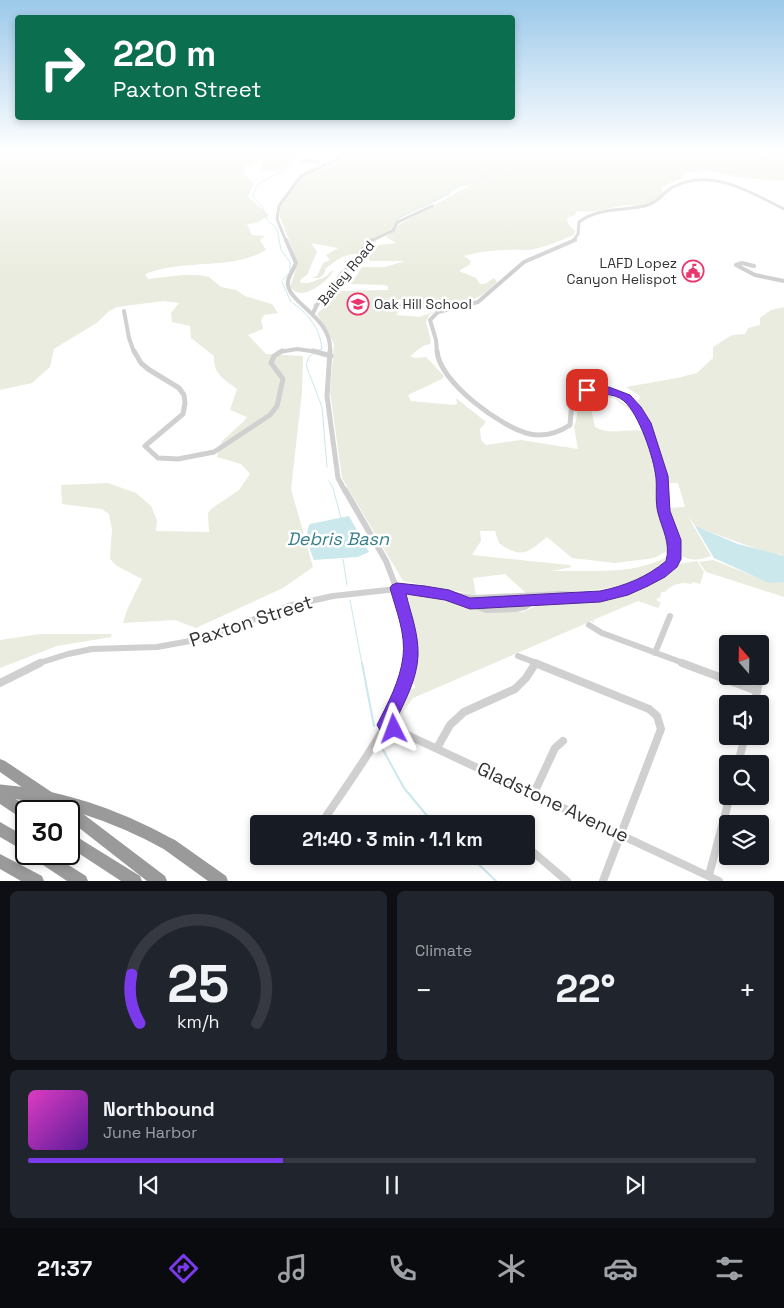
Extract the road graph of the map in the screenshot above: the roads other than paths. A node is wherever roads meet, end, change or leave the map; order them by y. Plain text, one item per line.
1 (289, 192) edge
2 (668, 192) edge
3 (751, 192) edge
4 (432, 206) dead end
5 (784, 210) edge
6 (754, 266) dead end
7 (784, 281) edge
8 (124, 311) dead end
9 (313, 313) junction
10 (331, 356) junction
11 (397, 588) junction
12 (449, 596) junction
13 (575, 597) junction
14 (670, 616) dead end
15 (589, 625) dead end
16 (655, 653) junction
17 (518, 656) dead end
18 (535, 664) junction
19 (0, 683) edge
20 (758, 685) edge
21 (757, 692) junction
22 (756, 695) edge
23 (386, 725) junction
24 (564, 741) dead end
25 (437, 748) junction
26 (0, 765) edge
27 (0, 791) edge
28 (534, 794) junction
29 (0, 796) edge
30 (51, 800) edge
31 (728, 805) edge
32 (15, 806) edge
33 (327, 815) edge
34 (80, 821) edge
35 (0, 829) edge
36 (622, 835) junction
37 (15, 838) edge
38 (80, 846) edge
39 (535, 853) edge
40 (0, 861) edge
41 (57, 865) edge
42 (709, 875) junction
43 (37, 880) edge
44 (81, 880) edge
45 (135, 880) edge
46 (160, 880) edge
47 (221, 880) edge
48 (567, 880) edge
49 (603, 880) edge
50 (720, 880) edge

1 - 9 street
2 - 13 street
3 - 5 street
4 - 9 street, Bailey Road
6 - 7 street
8 - 10 street
9 - 10 street
10 - 11 street
11 - 12 street, Paxton Street
11 - 19 street, Paxton Street
11 - 23 street
12 - 13 street
12 - 13 street
14 - 16 street
15 - 16 street
16 - 21 street
17 - 18 street
18 - 25 street
18 - 36 street
20 - 21 street
21 - 22 street
23 - 25 street, Gladstone Avenue
23 - 33 street
24 - 28 street
25 - 28 street, Gladstone Avenue
26 - 30 highway
27 - 47 highway, bridge
28 - 36 street, Gladstone Avenue
29 - 32 highway
31 - 42 street
34 - 46 highway
35 - 37 highway
36 - 42 street, Gladstone Avenue
36 - 49 street
38 - 45 highway
39 - 48 street
40 - 43 highway
41 - 44 highway
42 - 50 street, Gladstone Avenue

